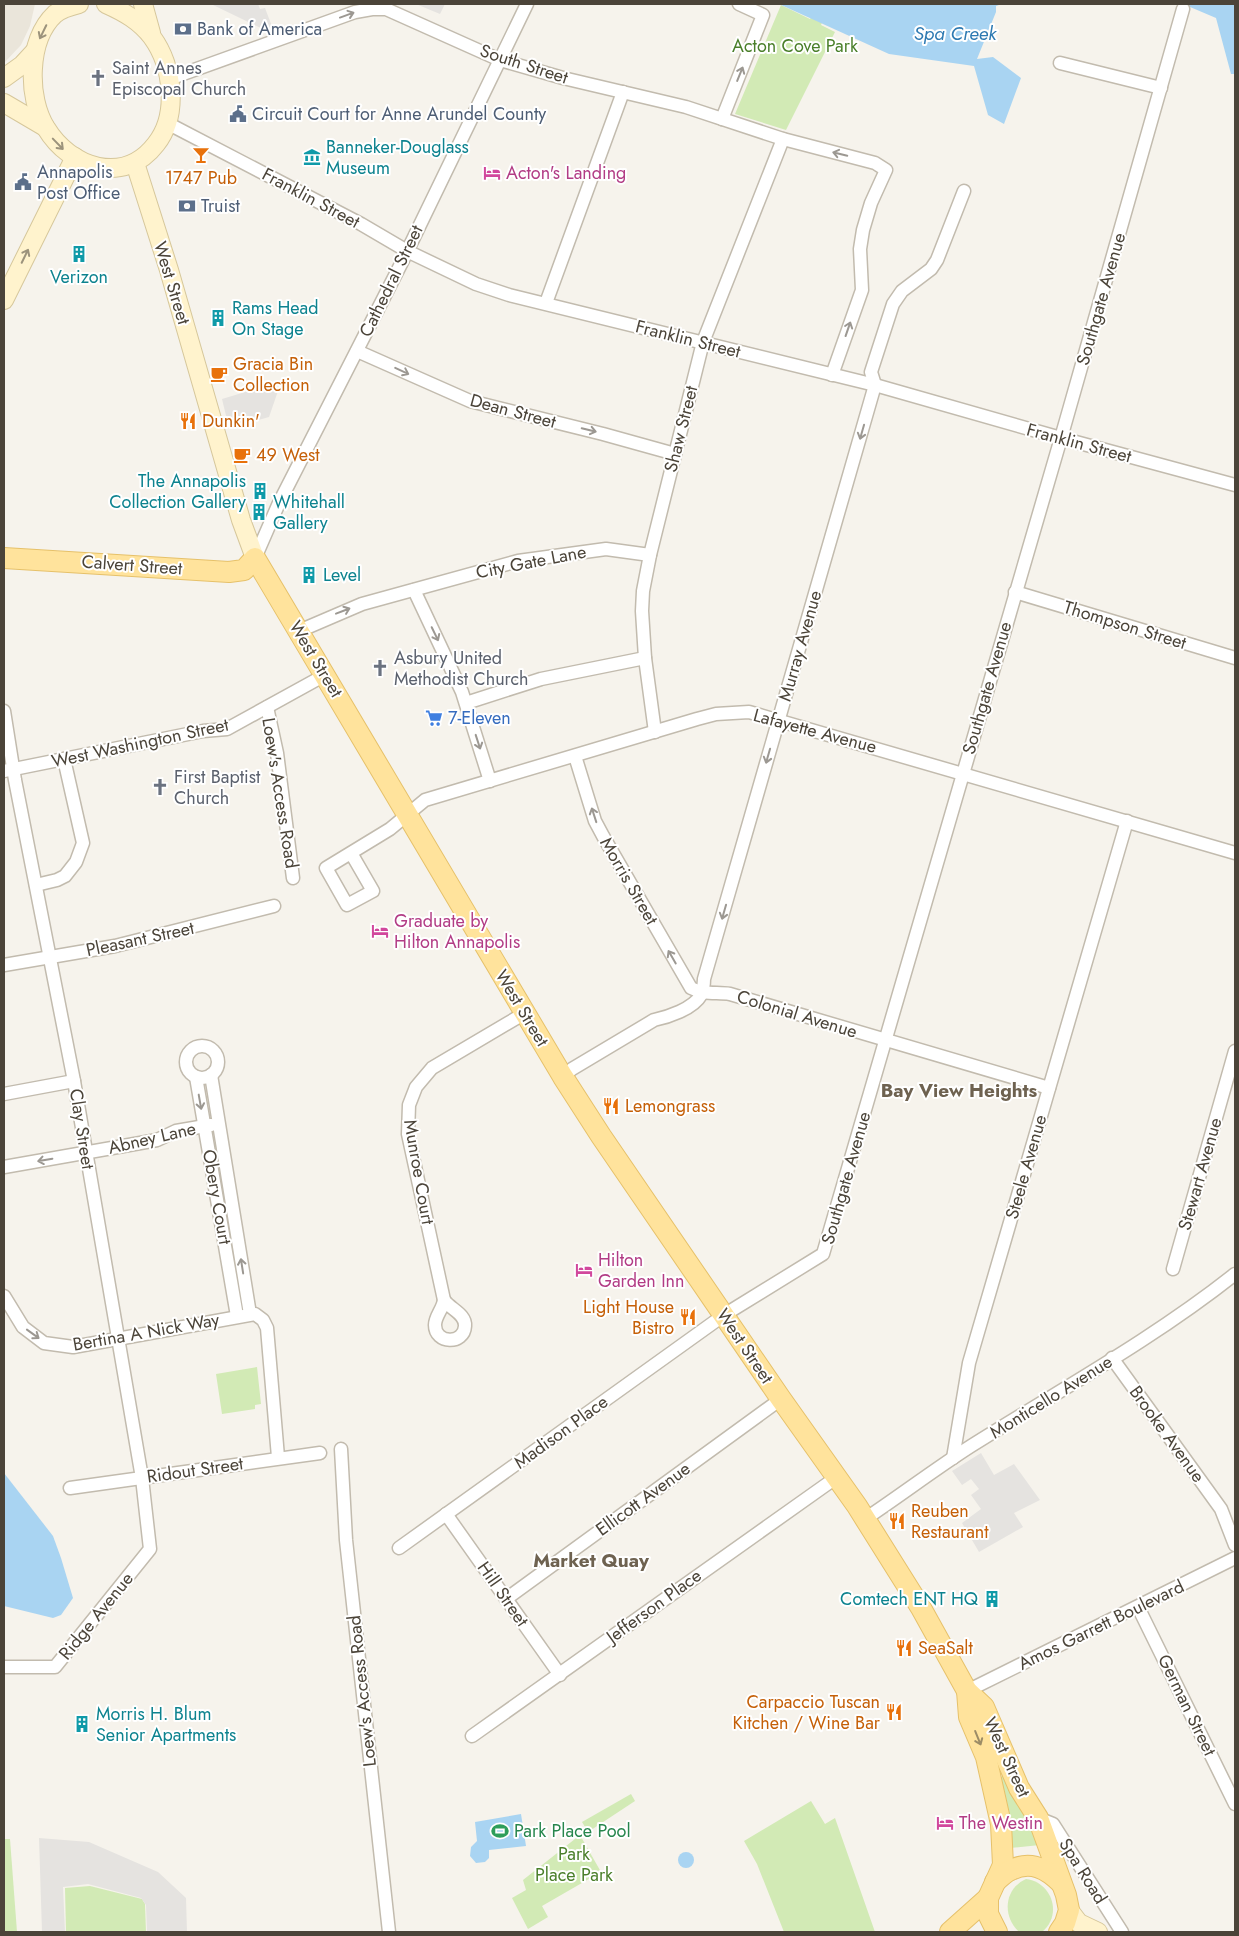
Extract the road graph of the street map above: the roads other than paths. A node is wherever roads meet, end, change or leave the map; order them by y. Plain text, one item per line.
1 (79, 4) edge
2 (106, 4) edge
3 (143, 4) edge
4 (527, 4) edge
5 (739, 4) edge
6 (54, 9) edge
7 (1183, 9) dead end
8 (152, 38) junction
9 (34, 52) junction
10 (500, 60) junction
11 (1060, 64) dead end
12 (4, 78) edge
13 (169, 79) junction
14 (1161, 88) junction
15 (623, 92) junction
16 (4, 103) edge
17 (722, 119) junction
18 (167, 123) junction
19 (45, 127) junction
20 (783, 140) junction
21 (75, 157) junction
22 (135, 163) junction
23 (964, 191) dead end
24 (407, 251) junction
25 (4, 300) edge
26 (546, 303) junction
27 (702, 342) junction
28 (357, 350) junction
29 (832, 375) junction
30 (876, 385) junction
31 (1061, 438) junction
32 (675, 454) junction
33 (1235, 471) edge
34 (1233, 484) edge
35 (650, 555) junction
36 (4, 558) edge
37 (256, 558) junction
38 (414, 590) junction
39 (1015, 592) junction
40 (299, 631) junction
41 (645, 658) junction
42 (1235, 658) edge
43 (325, 675) junction
44 (466, 703) junction
45 (267, 708) junction
46 (4, 711) edge
47 (779, 720) junction
48 (655, 732) junction
49 (576, 756) junction
50 (64, 759) junction
51 (8, 771) edge
52 (962, 773) junction
53 (490, 781) junction
54 (408, 815) junction
55 (1127, 821) junction
56 (351, 853) dead end
57 (1235, 853) edge
58 (293, 878) dead end
59 (36, 885) junction
60 (274, 906) dead end
61 (50, 957) junction
62 (4, 966) edge
63 (702, 993) junction
64 (525, 1013) junction
65 (886, 1041) junction
66 (1235, 1051) edge
67 (211, 1075) junction
68 (196, 1077) junction
69 (563, 1077) junction
70 (74, 1081) junction
71 (1049, 1088) junction
72 (4, 1094) edge
73 (219, 1123) junction
74 (205, 1126) junction
75 (86, 1153) junction
76 (4, 1167) edge
77 (1173, 1269) dead end
78 (1235, 1274) edge
79 (4, 1296) edge
80 (444, 1300) dead end
81 (244, 1315) junction
82 (724, 1316) junction
83 (117, 1339) junction
84 (1112, 1358) junction
85 (781, 1399) junction
86 (341, 1449) dead end
87 (320, 1453) dead end
88 (278, 1457) junction
89 (953, 1458) junction
90 (837, 1477) junction
91 (142, 1478) junction
92 (70, 1488) dead end
93 (1221, 1509) junction
94 (446, 1514) junction
95 (1235, 1515) edge
96 (865, 1518) junction
97 (1235, 1545) edge
98 (399, 1548) dead end
99 (150, 1549) joint
100 (1235, 1558) edge
101 (506, 1599) junction
102 (1138, 1607) junction
103 (4, 1667) edge
104 (560, 1675) junction
105 (967, 1691) junction
106 (472, 1736) dead end
107 (1235, 1804) edge
108 (1038, 1818) junction
109 (1061, 1883) junction
110 (992, 1890) junction
111 (1069, 1910) junction
112 (390, 1932) edge
113 (950, 1932) edge
114 (997, 1932) edge
115 (1059, 1932) edge
116 (1098, 1932) edge
117 (1122, 1932) edge

1 - 6 main road
2 - 8 main road
3 - 8 main road
4 - 10 street, Cathedral Street
17 -> 5 street
6 -> 9 main road
7 - 14 street, Southgate Avenue
8 - 13 main road
9 - 12 main road
9 - 19 main road
13 -> 10 street, South Street
10 - 15 street, South Street
10 - 24 street, Cathedral Street
11 - 14 street
13 - 18 main road
14 - 31 street, Southgate Avenue
15 - 17 street, South Street
15 - 26 street
16 - 19 main road
17 - 20 street, South Street
18 - 22 main road
18 - 24 street, Franklin Street
19 -> 21 main road
20 - 27 street, Shaw Street
29 -> 20 street, South Street
21 - 22 main road
25 -> 21 main road
22 - 37 main road, West Street
23 - 30 street
24 - 26 street, Franklin Street
24 - 28 street, Cathedral Street
26 - 27 street, Franklin Street
27 - 29 street, Franklin Street
27 - 32 street, Shaw Street
28 -> 32 street, Dean Street
28 - 37 street, Cathedral Street
29 - 30 street, Franklin Street
30 - 31 street, Franklin Street
30 -> 47 street, Murray Avenue
31 - 34 street, Franklin Street
31 - 39 street, Southgate Avenue
32 - 35 street, Shaw Street
33 - 34 street
35 - 38 street, City Gate Lane
35 - 41 street, Shaw Street
36 - 37 main road, Calvert Street
37 - 40 main road, West Street
40 -> 38 street, City Gate Lane
38 -> 44 street
39 - 42 street, Thompson Street
39 - 52 street, Southgate Avenue
40 - 43 main road, West Street
41 - 44 street
41 - 48 street, Shaw Street
43 - 45 street, West Washington Street
43 - 54 main road, West Street
44 -> 53 street
45 - 50 street, West Washington Street
45 - 58 street, Loew's Access Road
46 - 51 street, Clay Street
47 - 48 street, Lafayette Avenue
47 - 52 street, Lafayette Avenue
47 -> 63 street, Murray Avenue
48 - 49 street, Lafayette Avenue
49 - 53 street, Lafayette Avenue
63 -> 49 street, Morris Street
50 - 51 street, West Washington Street
50 - 59 street
51 - 59 street, Clay Street
52 - 55 street, Lafayette Avenue
52 - 65 street, Southgate Avenue
53 - 54 street, Lafayette Avenue
54 - 56 street, Lafayette Avenue
54 - 64 main road, West Street
55 - 57 street, Lafayette Avenue
55 - 71 street, Steele Avenue
59 - 61 street, Clay Street
60 - 61 street, Pleasant Street
61 - 62 street, Pleasant Street
61 - 70 street, Clay Street
63 - 65 street, Colonial Avenue
63 - 69 street
64 - 69 main road, West Street
64 - 80 street, Munroe Court
65 - 71 street, Colonial Avenue
65 - 82 street, Southgate Avenue
66 - 77 street, Stewart Avenue
67 - 68 street
67 - 68 street, Obery Court
67 - 73 street, Obery Court
68 -> 74 street, Obery Court
69 - 82 main road, West Street
70 - 72 street
70 - 75 street, Clay Street
71 - 89 street, Steele Avenue
73 - 74 street, Abney Lane
81 -> 73 street, Obery Court
74 - 75 street, Abney Lane
74 - 81 street, Obery Court
75 -> 76 street, Abney Lane
75 - 83 street, Clay Street
78 - 84 street, Monticello Avenue
79 -> 83 street, Bertina A Nick Way
81 - 83 street, Bertina A Nick Way
81 - 88 street
82 - 85 main road, West Street
82 - 94 street, Madison Place
83 - 91 street, Clay Street
84 - 89 street, Monticello Avenue
84 - 93 street, Brooke Avenue
85 - 90 main road, West Street
85 - 101 street, Ellicott Avenue
86 - 112 street, Loew's Access Road
87 - 88 street, Ridout Street
88 - 91 street, Ridout Street
89 - 96 street, Monticello Avenue
90 - 96 main road, West Street
90 - 104 street, Jefferson Place
91 - 92 street, Ridout Street
91 - 99 street, Clay Street
93 - 95 street
93 - 97 street, Brooke Avenue
94 - 98 street, Madison Place
94 - 101 street, Hill Street
96 - 105 main road, West Street
99 - 103 street, Ridge Avenue
100 - 102 street, Amos Garrett Boulevard
101 - 104 street, Hill Street
102 - 105 street, Amos Garrett Boulevard
102 - 107 street, German Street
104 - 106 street, Jefferson Place
105 - 108 main road, West Street
105 -> 110 main road, West Street
108 - 109 main road, West Street
108 - 117 street, Spa Road
109 - 110 main road
109 - 111 main road, West Street
110 - 113 main road
110 - 114 main road
111 - 115 main road
111 - 116 main road, Spa Road

